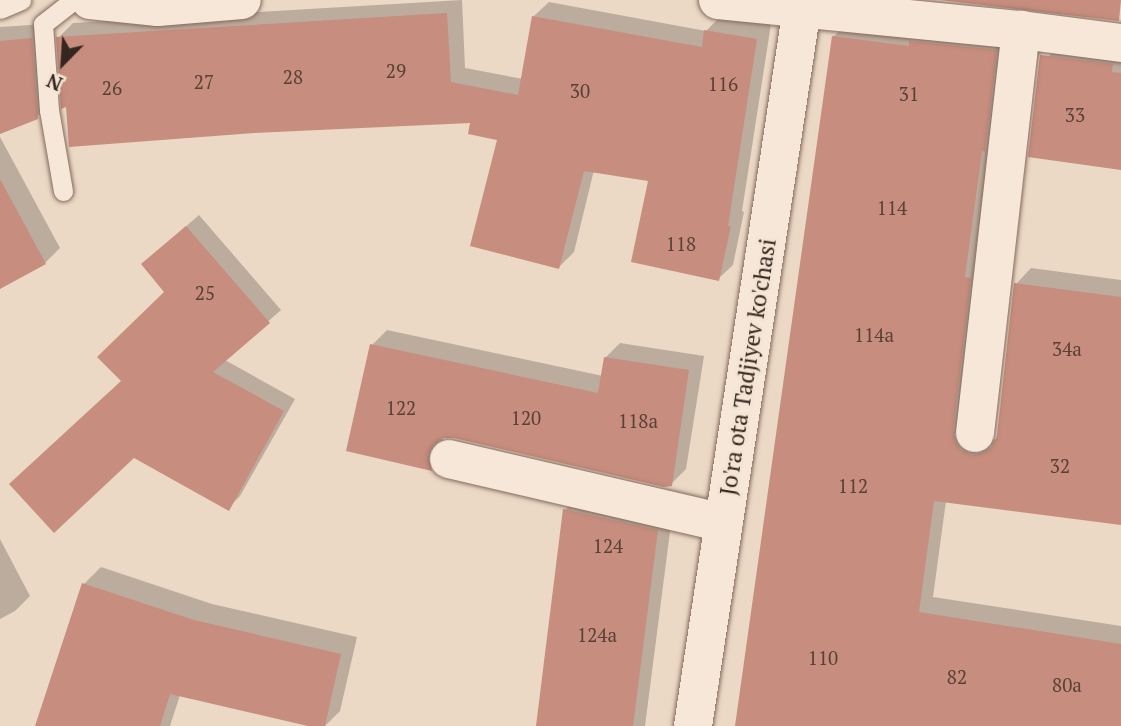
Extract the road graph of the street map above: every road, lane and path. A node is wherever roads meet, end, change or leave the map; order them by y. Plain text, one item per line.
1 (21, 0) edge
2 (74, 0) edge
3 (90, 0) edge
4 (242, 0) edge
5 (718, 0) edge
6 (803, 8) junction
7 (0, 9) edge
8 (1021, 30) junction
9 (1121, 43) edge
10 (63, 191) dead end
11 (975, 433) dead end
12 (449, 459) dead end
13 (724, 523) junction
14 (693, 726) edge

1 - 7 lane
2 - 10 lane
3 - 4 street
5 - 6 street
6 - 8 street
6 - 13 street, Jo'ra ota Tadjiyev ko'chasi
8 - 9 street
8 - 11 street
12 - 13 street
13 - 14 street, Jo'ra ota Tadjiyev ko'chasi

